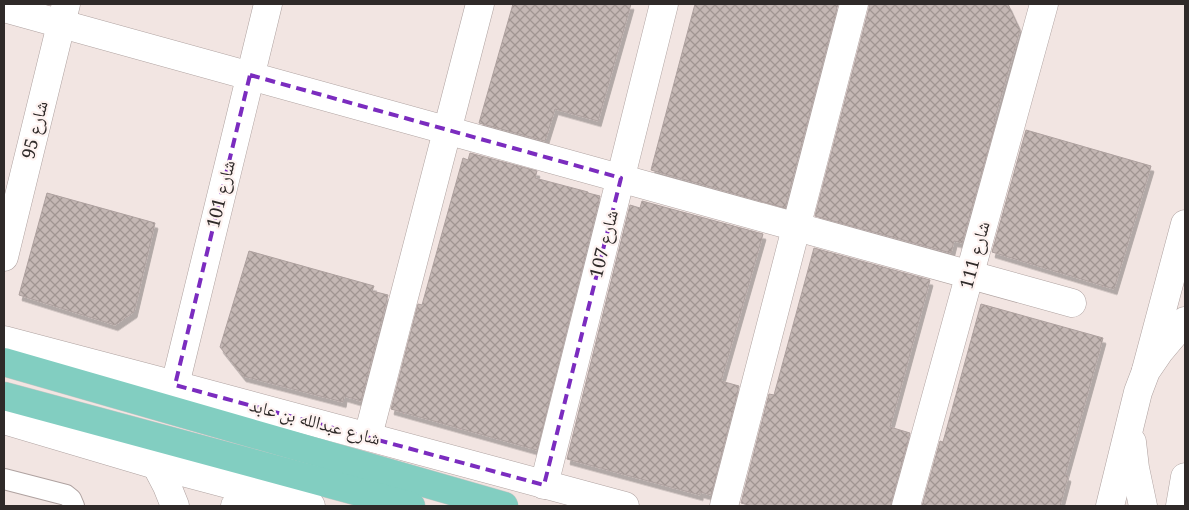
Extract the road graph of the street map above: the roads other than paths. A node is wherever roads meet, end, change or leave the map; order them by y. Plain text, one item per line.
1 (268, 4) edge
2 (480, 4) edge
3 (664, 4) edge
4 (854, 4) edge
5 (1044, 4) edge
6 (4, 8) edge
7 (64, 13) edge
8 (250, 75) junction
9 (447, 130) junction
10 (620, 178) junction
11 (1185, 224) edge
12 (797, 226) junction
13 (4, 257) edge
14 (969, 275) junction
15 (1072, 303) dead end
16 (1185, 321) edge
17 (4, 340) edge
18 (4, 362) edge
19 (1146, 371) junction
20 (175, 385) junction
21 (4, 396) edge
22 (1133, 413) junction
23 (4, 420) edge
24 (368, 436) junction
25 (156, 465) junction
26 (1185, 477) edge
27 (4, 479) edge
28 (544, 485) junction
29 (269, 495) junction
30 (74, 506) edge
31 (175, 506) edge
32 (235, 506) edge
33 (311, 506) edge
34 (411, 506) edge
35 (504, 506) edge
36 (625, 506) edge
37 (724, 506) edge
38 (906, 506) edge
39 (1110, 506) edge
40 (1143, 506) edge
41 (1180, 506) edge

1 - 8 street, شارع 101
2 - 9 street
3 - 10 street, شارع 107
4 - 12 street
5 - 14 street, شارع 111
6 - 7 street
7 - 8 street
7 - 13 street, شارع 95
8 - 9 street
8 - 20 street, شارع 101
9 - 10 street
9 - 24 street
10 - 12 street
10 - 28 street, شارع 107
11 - 19 street
12 - 14 street
12 - 37 street
14 - 15 street
14 - 38 street, شارع 111
16 - 19 street
17 - 20 street, شارع عبدالله بن عابد
18 - 35 main road, شارع عبدالله بن عابد
19 - 22 street
20 - 24 street, شارع عبدالله بن عابد
21 - 34 main road
22 - 39 street
22 - 40 street
23 - 25 street
24 - 28 street, شارع عبدالله بن عابد
25 - 29 street
25 - 31 street
26 - 41 street
27 - 30 lane
28 - 36 street, شارع عبدالله بن عابد
29 - 32 street
29 - 33 street

